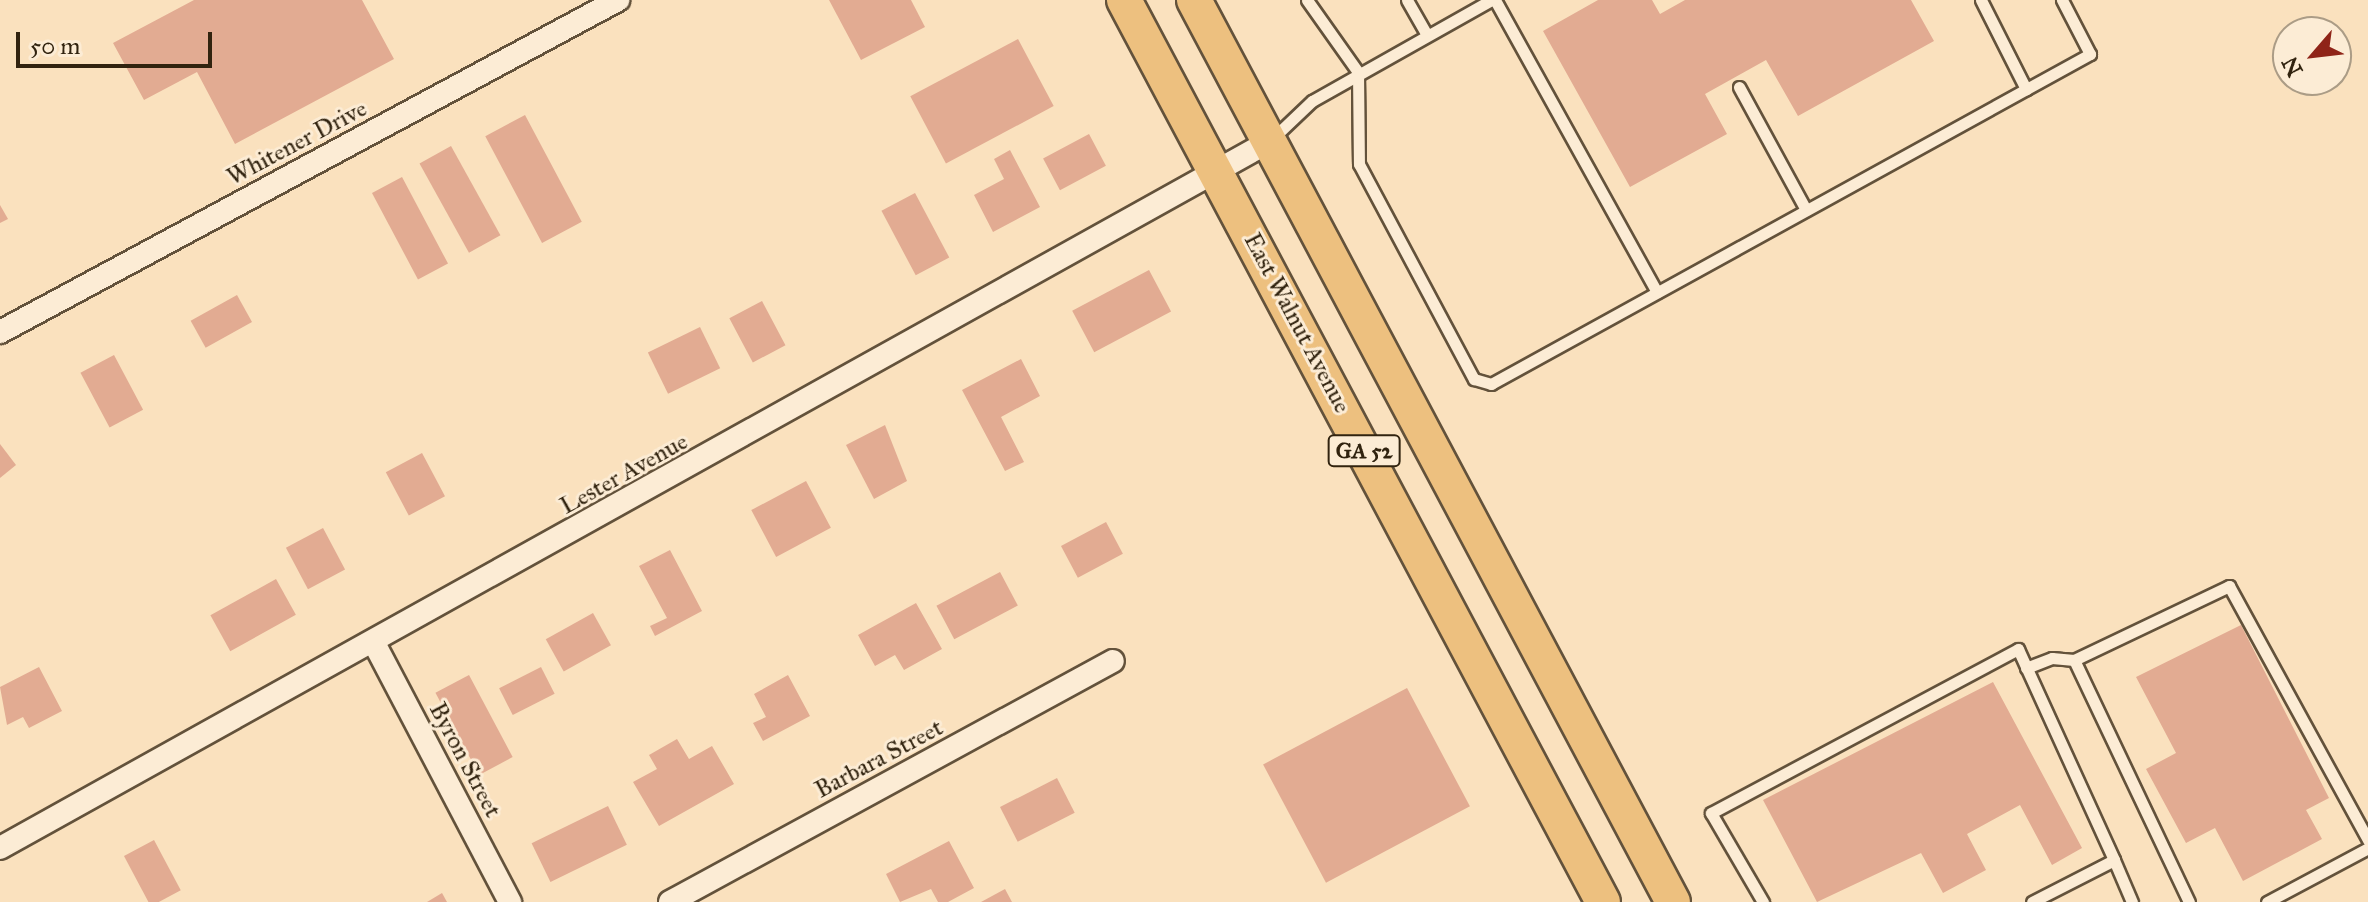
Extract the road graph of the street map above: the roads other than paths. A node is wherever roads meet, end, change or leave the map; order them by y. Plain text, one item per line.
1 (618, 0) edge
2 (1124, 0) edge
3 (1194, 0) edge
4 (1307, 0) edge
5 (1407, 0) edge
6 (1493, 0) edge
7 (1981, 0) edge
8 (2062, 0) edge
9 (1427, 35) junction
10 (1358, 72) junction
11 (1739, 87) dead end
12 (2026, 89) junction
13 (1270, 141) junction
14 (1217, 174) junction
15 (1806, 210) junction
16 (1657, 292) junction
17 (0, 332) edge
18 (374, 643) junction
19 (2074, 660) junction
20 (1113, 661) dead end
21 (2026, 668) junction
22 (2368, 840) edge
23 (0, 848) edge
24 (2368, 848) edge
25 (2114, 860) junction
26 (2035, 901) edge
27 (510, 902) edge
28 (670, 902) edge
29 (1603, 902) edge
30 (1673, 902) edge
31 (1763, 902) edge
32 (2132, 902) edge
33 (2189, 902) edge
34 (2267, 902) edge

1 - 17 street, Whitener Drive
2 - 14 main road, East Walnut Avenue / GA 52
3 - 13 main road, GA 52
4 - 10 lane
5 - 9 lane
6 - 9 lane
6 - 16 lane
7 - 12 lane
8 - 12 lane
9 - 10 lane
10 - 13 lane
10 - 16 lane
11 - 15 lane
12 - 15 lane
13 - 14 street, Lester Avenue
13 - 30 main road, GA 52
14 - 18 street, Lester Avenue
14 - 29 main road, East Walnut Avenue / GA 52
15 - 16 lane
18 - 23 street, Lester Avenue
18 - 27 street, Byron Street
19 - 21 lane
19 - 22 lane
19 - 33 lane
20 - 28 street, Barbara Street
21 - 25 lane
21 - 31 lane
24 - 34 lane
25 - 26 lane
25 - 32 lane

